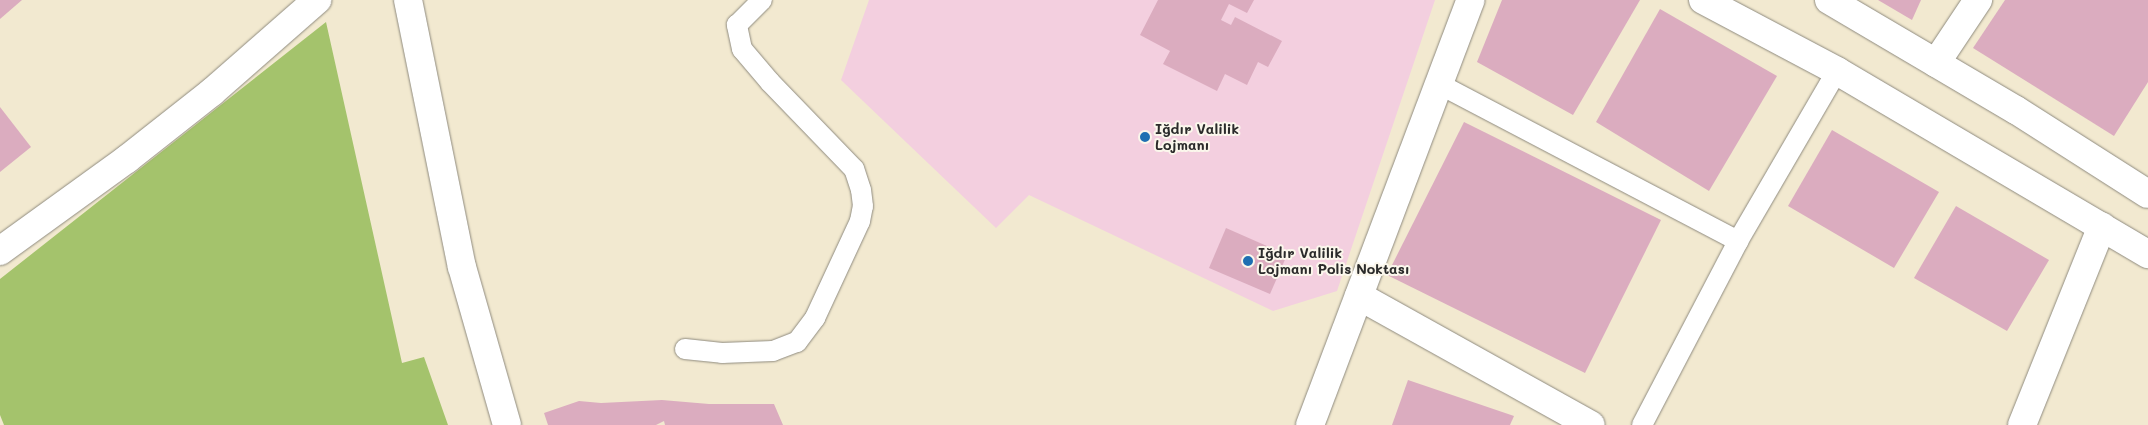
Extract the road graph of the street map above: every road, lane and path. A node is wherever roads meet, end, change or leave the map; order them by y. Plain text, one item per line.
1 (317, 0) edge
2 (408, 0) edge
3 (1471, 0) edge
4 (1703, 0) edge
5 (1829, 0) edge
6 (1978, 0) edge
7 (751, 4) edge
8 (1936, 63) junction
9 (1837, 71) junction
10 (1439, 84) junction
11 (2148, 194) edge
12 (2102, 226) junction
13 (1738, 241) junction
14 (0, 251) edge
15 (2148, 254) edge
16 (1359, 296) junction
17 (685, 349) dead end
18 (507, 425) edge
19 (1310, 425) edge
20 (1590, 425) edge
21 (1642, 425) edge
22 (2022, 425) edge

1 - 14 street
2 - 18 street
3 - 10 street
4 - 9 street
5 - 8 street
6 - 8 street
7 - 17 lane
8 - 11 street
9 - 12 street
9 - 13 lane
10 - 13 lane
10 - 16 street
12 - 15 street
12 - 22 street
13 - 21 lane
16 - 19 street
16 - 20 street

